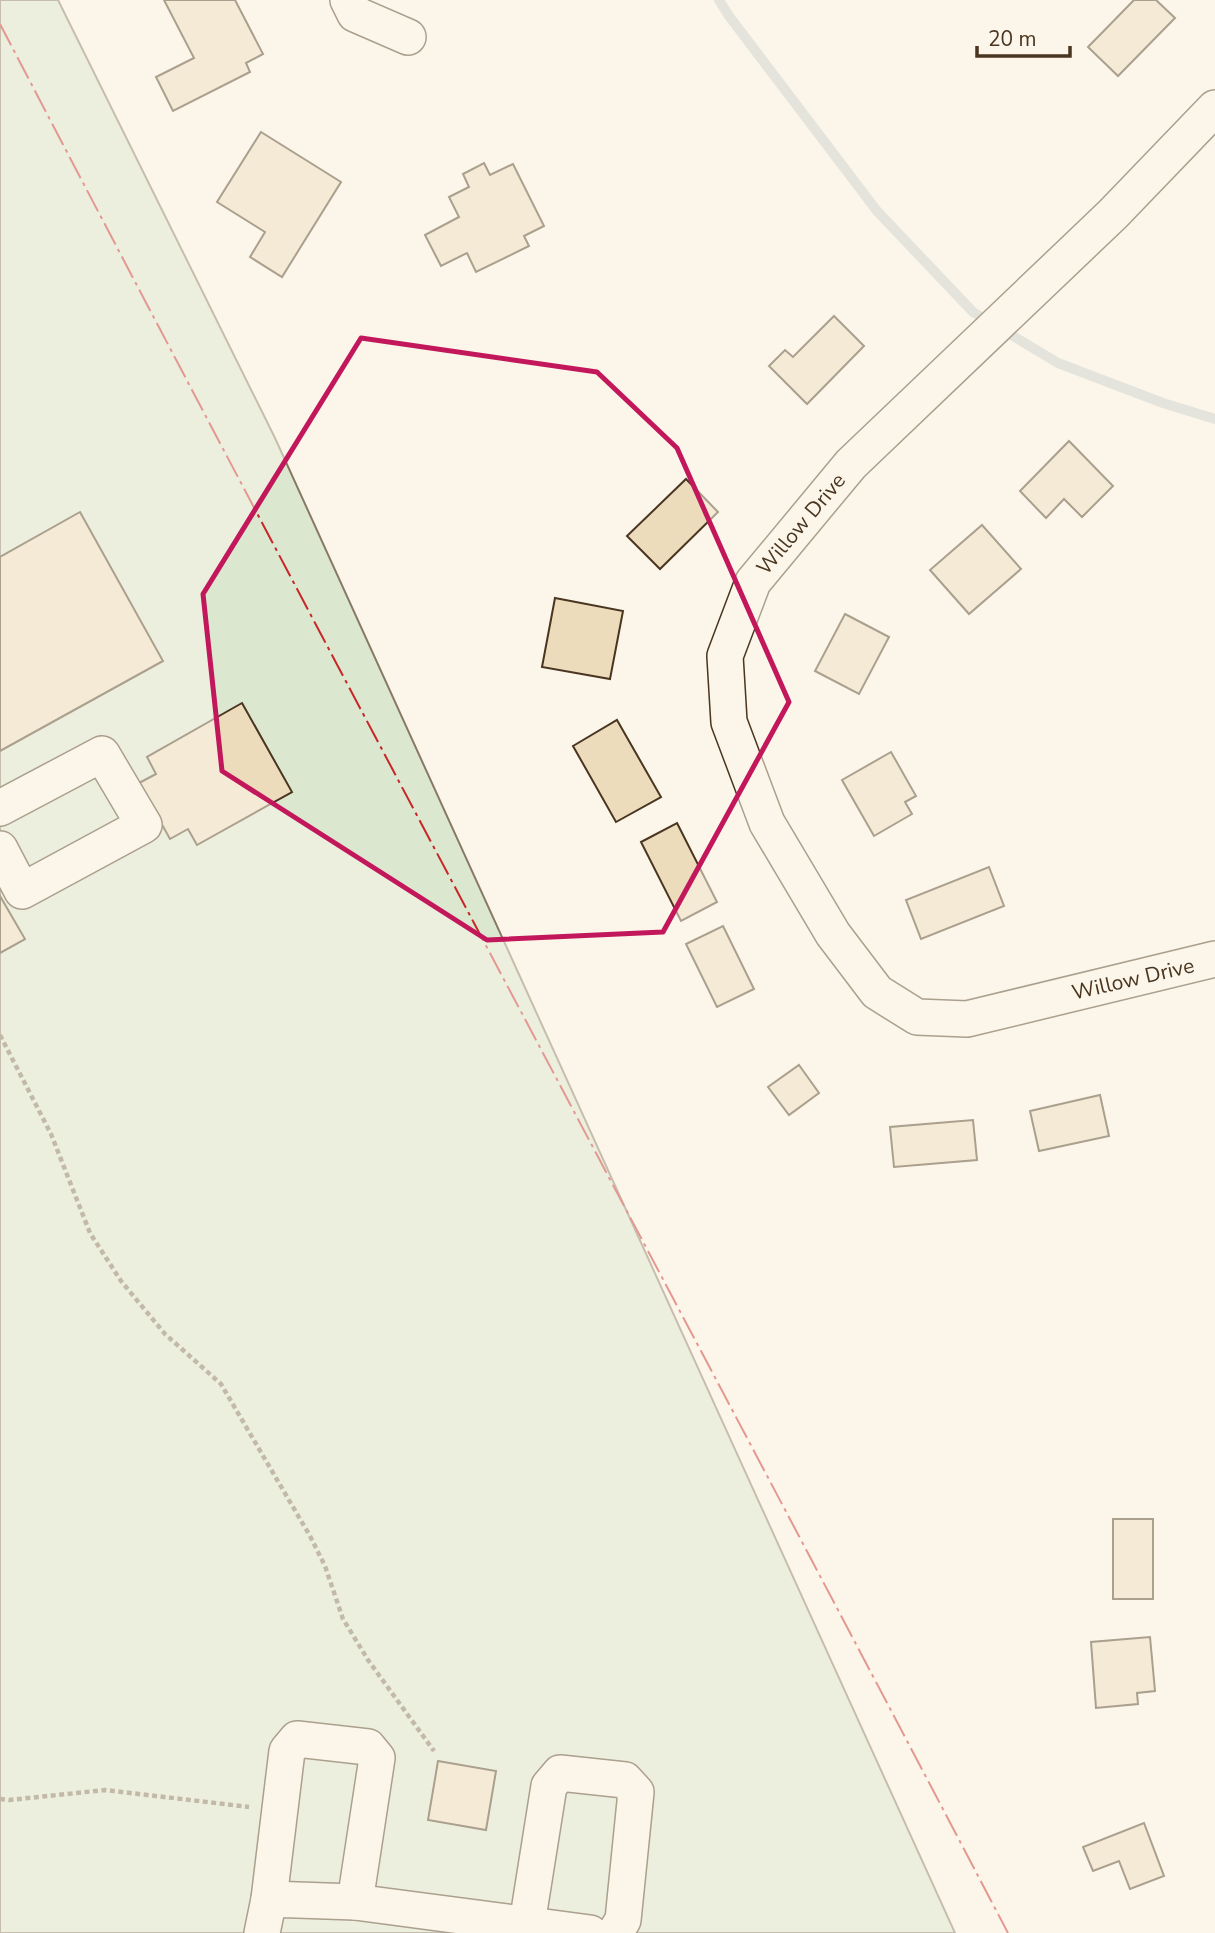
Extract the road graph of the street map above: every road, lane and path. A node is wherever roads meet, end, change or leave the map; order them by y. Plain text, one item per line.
1 (348, 0) edge
2 (408, 37) dead end
3 (1215, 108) edge
4 (0, 808) edge
5 (0, 849) edge
6 (1215, 960) edge
7 (0, 1035) edge
8 (434, 1751) dead end
9 (0, 1798) edge
10 (281, 1810) junction
11 (269, 1899) junction
12 (355, 1902) junction
13 (527, 1924) junction
14 (262, 1933) edge
15 (590, 1933) edge
16 (615, 1933) edge

1 - 2 street
3 - 6 street, Willow Drive
4 - 5 street
7 - 8 path
9 - 10 path
10 - 11 street
10 - 12 street
11 - 12 street
11 - 14 street
12 - 13 street
13 - 15 street
13 - 16 street

